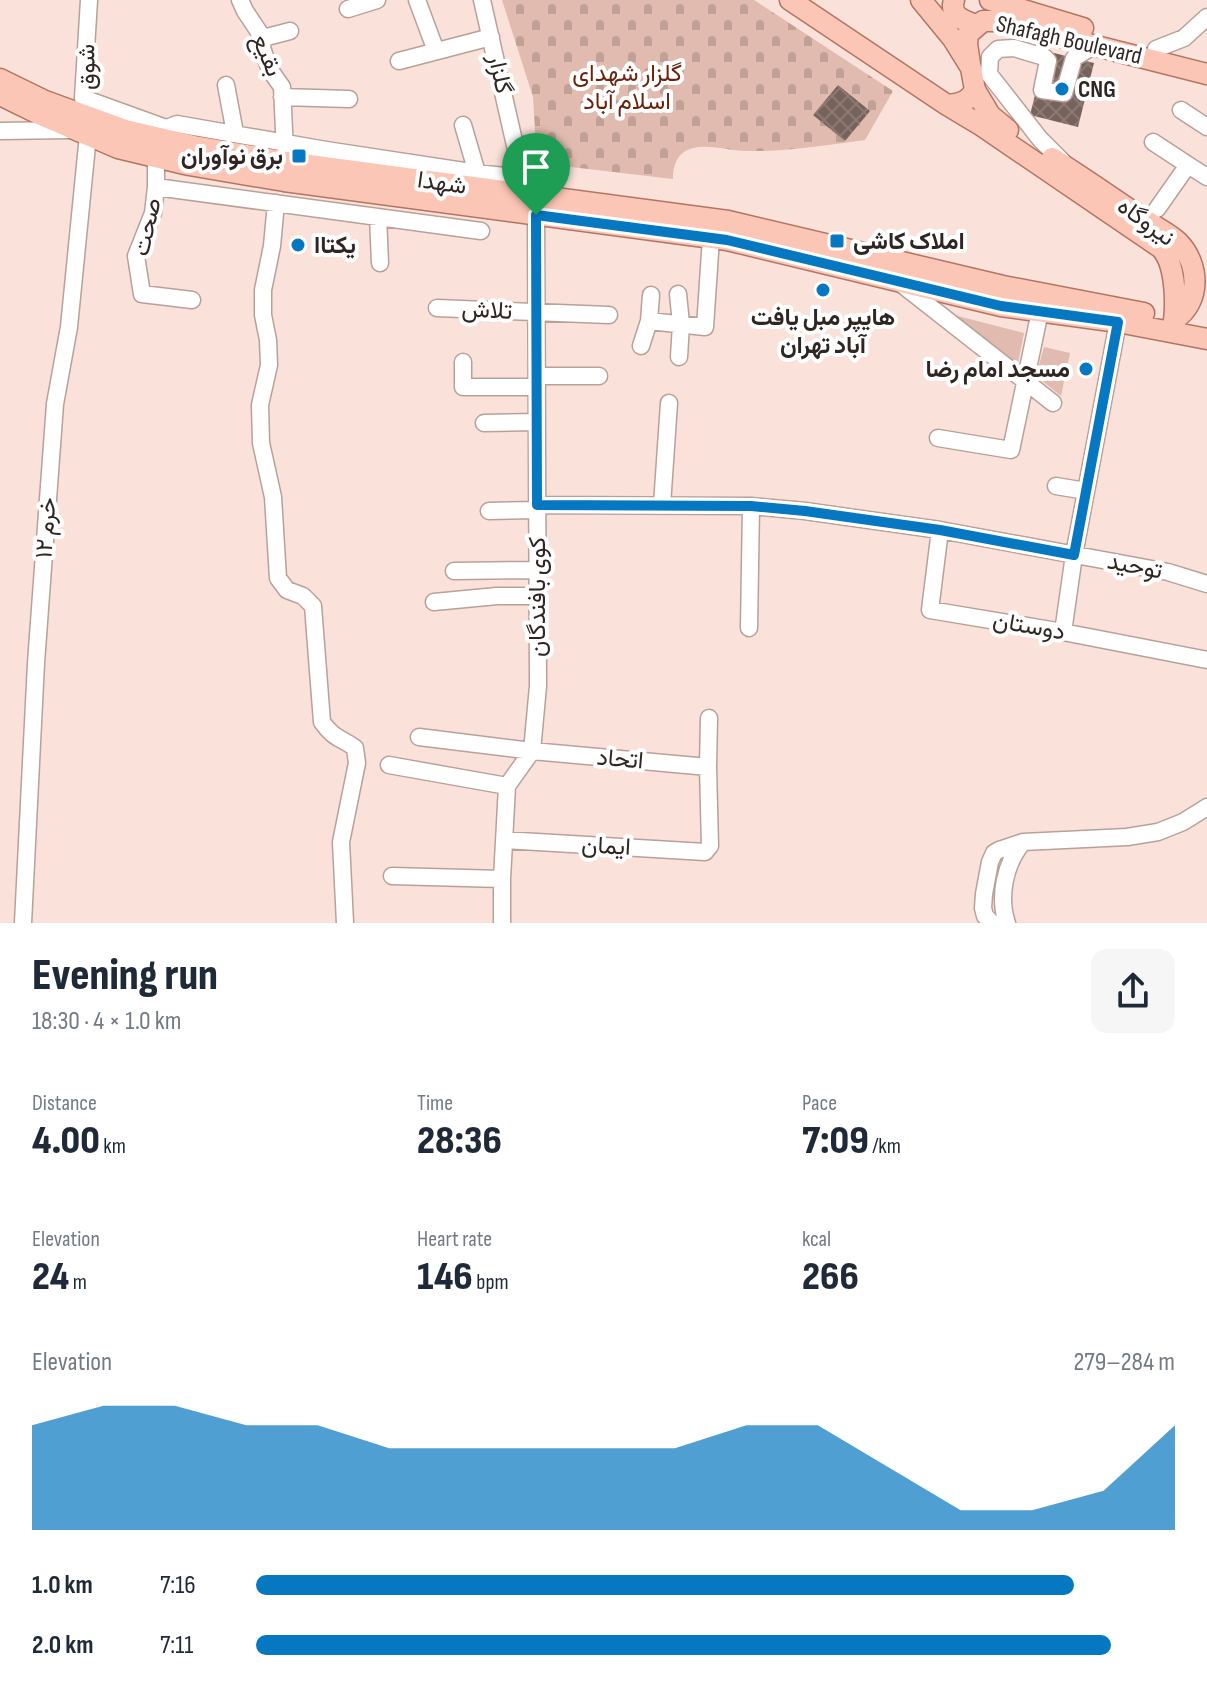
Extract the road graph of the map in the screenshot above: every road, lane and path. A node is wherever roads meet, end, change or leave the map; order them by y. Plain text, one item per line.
1 (89, 0) edge
2 (240, 0) edge
3 (377, 0) edge
4 (417, 0) edge
5 (482, 0) edge
6 (790, 0) edge
7 (921, 0) edge
8 (954, 0) edge
9 (990, 0) edge
10 (348, 9) dead end
11 (1207, 17) edge
12 (976, 25) junction
13 (290, 31) dead end
14 (491, 37) junction
15 (263, 38) junction
16 (1095, 45) junction
17 (1156, 49) junction
18 (436, 51) junction
19 (1207, 60) edge
20 (399, 61) dead end
21 (971, 68) junction
22 (1207, 74) edge
23 (0, 79) edge
24 (226, 85) dead end
25 (975, 90) junction
26 (0, 96) edge
27 (282, 97) junction
28 (349, 99) dead end
29 (947, 105) junction
30 (42, 108) junction
31 (1181, 110) dead end
32 (986, 120) junction
33 (463, 125) dead end
34 (1207, 127) edge
35 (0, 129) edge
36 (157, 132) junction
37 (82, 133) junction
38 (235, 133) junction
39 (1153, 142) dead end
40 (285, 152) junction
41 (156, 157) junction
42 (1188, 165) junction
43 (1069, 169) junction
44 (477, 173) junction
45 (1207, 177) edge
46 (524, 186) junction
47 (156, 187) junction
48 (276, 203) junction
49 (1157, 209) dead end
50 (536, 215) junction
51 (378, 217) junction
52 (481, 231) dead end
53 (711, 238) junction
54 (1169, 245) junction
55 (1207, 261) edge
56 (380, 263) dead end
57 (898, 281) junction
58 (982, 291) junction
59 (678, 294) dead end
60 (651, 295) dead end
61 (192, 300) dead end
62 (437, 308) dead end
63 (1040, 311) junction
64 (537, 313) junction
65 (609, 315) dead end
66 (1125, 316) junction
67 (649, 321) junction
68 (681, 324) junction
69 (1173, 325) junction
70 (1207, 325) edge
71 (1207, 339) edge
72 (641, 346) dead end
73 (679, 357) dead end
74 (463, 362) dead end
75 (599, 376) dead end
76 (537, 382) junction
77 (1024, 382) junction
78 (669, 403) dead end
79 (1053, 403) dead end
80 (537, 422) junction
81 (484, 423) dead end
82 (938, 438) dead end
83 (1056, 486) dead end
84 (1086, 491) junction
85 (662, 505) junction
86 (751, 506) junction
87 (537, 508) junction
88 (489, 511) dead end
89 (940, 530) junction
90 (1074, 555) junction
91 (537, 570) junction
92 (454, 571) dead end
93 (1207, 584) edge
94 (537, 596) junction
95 (434, 602) dead end
96 (749, 628) dead end
97 (1063, 632) junction
98 (1207, 660) edge
99 (709, 718) dead end
100 (419, 737) dead end
101 (532, 751) junction
102 (389, 765) dead end
103 (708, 767) junction
104 (507, 786) junction
105 (1207, 807) edge
106 (504, 840) junction
107 (1023, 842) junction
108 (392, 876) dead end
109 (502, 879) junction
110 (23, 923) edge
111 (345, 923) edge
112 (502, 923) edge
113 (992, 923) edge
114 (1007, 923) edge

1 - 36 street, شوق
2 - 15 street, بقیع
3 - 10 street
4 - 18 street
5 - 14 street, گلزار
6 - 29 main road, نیروگاه
7 - 21 main road, نیروگاه
8 - 12 main road
9 - 17 main road, Shafagh Boulevard
11 - 17 street
12 - 16 main road, Shafagh Boulevard
12 - 21 main road, Shafagh Boulevard
13 - 15 street
14 - 18 street
14 - 46 street, گلزار
15 - 27 street, بقیع
16 - 22 main road, Shafagh Boulevard
16 - 43 street
17 - 19 main road, Shafagh Boulevard
18 - 20 street
21 - 25 main road, نیروگاه
23 - 30 main road, شهدا
24 - 38 street
25 - 29 main road
25 - 32 main road, نیروگاه
26 - 30 main road, شهدا
26 - 35 street
27 - 28 street
27 - 40 street, بقیع
29 - 32 main road, نیروگاه
30 - 36 main road, شهدا
30 - 37 main road, شهدا
31 - 34 street
32 - 43 main road, نیروگاه
32 - 54 main road, نیروگاه
33 - 44 street
35 - 37 street
36 - 38 street
36 - 40 main road, شهدا
37 - 41 main road, شهدا
37 - 110 street, خرم ۱۲
38 - 40 street
39 - 42 street
40 - 44 street
40 - 46 main road, شهدا
41 - 47 street, صحت
41 - 50 main road, شهدا
42 - 45 street
42 - 49 street
43 - 54 main road, نیروگاه
44 - 46 street
46 - 58 main road, شهدا
47 - 48 street
47 - 61 street, صحت
48 - 51 street
48 - 111 street
50 - 53 main road, شهدا
50 - 64 street, کوی بافندگان
51 - 52 street
51 - 56 street
53 - 57 main road, شهدا
53 - 68 street
54 - 55 main road
54 - 66 main road
54 - 69 main road, نیروگاه
57 - 58 main road, شهدا
57 - 77 street
58 - 63 main road, شهدا
58 - 66 main road, شهدا
59 - 68 street
60 - 67 street
62 - 64 street, تلاش
63 - 66 main road, شهدا
63 - 77 street
64 - 65 street, تلاش
64 - 76 street, کوی بافندگان
66 - 69 main road, شهدا
66 - 84 street
67 - 68 street
67 - 72 street
68 - 73 street
69 - 70 main road
69 - 71 main road
74 - 76 street
75 - 76 street
76 - 80 street, کوی بافندگان
77 - 79 street
77 - 82 street
78 - 85 street
80 - 81 street
80 - 87 street, کوی بافندگان
83 - 84 street
84 - 90 street
85 - 86 street, توحید
85 - 87 street, توحید
86 - 89 street, توحید
86 - 96 street
87 - 88 street, توحید
87 - 91 street, کوی بافندگان
89 - 90 street, توحید
89 - 97 street, دوستان
90 - 93 street, توحید
90 - 97 street
91 - 92 street
91 - 94 street, کوی بافندگان
94 - 95 street
94 - 101 street, کوی بافندگان
97 - 98 street, دوستان
99 - 103 street
100 - 101 street, اتحاد
101 - 103 street, اتحاد
101 - 104 street
102 - 104 street
103 - 106 street, ایمان
104 - 106 street
105 - 107 street
106 - 109 street
107 - 113 street
107 - 114 street
108 - 109 street
109 - 112 street

